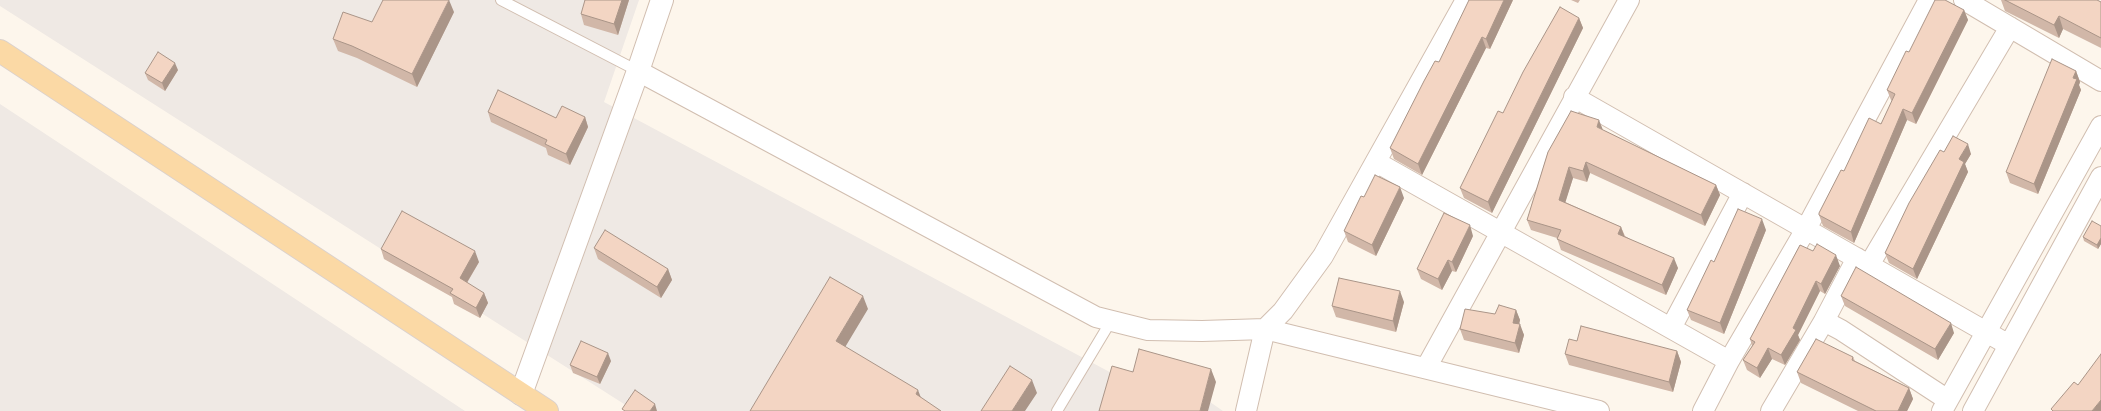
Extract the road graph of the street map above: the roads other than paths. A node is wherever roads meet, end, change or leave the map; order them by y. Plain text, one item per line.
1 (501, 0) edge
2 (662, 0) edge
3 (1466, 0) edge
4 (1629, 0) edge
5 (1929, 0) edge
6 (1964, 0) edge
7 (2010, 27) junction
8 (0, 51) edge
9 (638, 71) junction
10 (2101, 81) edge
11 (1574, 97) junction
12 (2101, 126) edge
13 (1376, 162) junction
14 (2101, 177) edge
15 (1743, 193) junction
16 (1806, 229) junction
17 (1501, 232) junction
18 (1863, 262) junction
19 (1111, 321) junction
20 (1824, 322) junction
21 (1671, 328) junction
22 (1265, 329) junction
23 (1987, 333) junction
24 (2008, 345) junction
25 (1729, 361) junction
26 (1426, 368) junction
27 (521, 394) junction
28 (1945, 406) edge
29 (547, 411) edge
30 (1057, 411) edge
31 (1246, 411) edge
32 (1599, 411) edge
33 (1703, 411) edge
34 (1771, 411) edge
35 (1973, 411) edge

1 - 9 lane
2 - 9 street
3 - 13 street
4 - 11 street
5 - 16 street
6 - 7 street
7 - 10 street
7 - 18 street
8 - 27 main road
9 - 19 street
9 - 27 street
11 - 15 street
11 - 17 street
12 - 23 street
13 - 17 street
13 - 22 street
14 - 24 street
15 - 16 street
15 - 21 street
16 - 18 street
16 - 25 street
17 - 21 street
17 - 26 street
18 - 20 street
18 - 23 street
19 - 22 street
19 - 30 lane
20 - 28 street
20 - 34 street
21 - 25 street
22 - 26 street
22 - 31 street
23 - 24 street
23 - 28 street
24 - 35 street
25 - 33 street
26 - 32 street
27 - 29 main road

